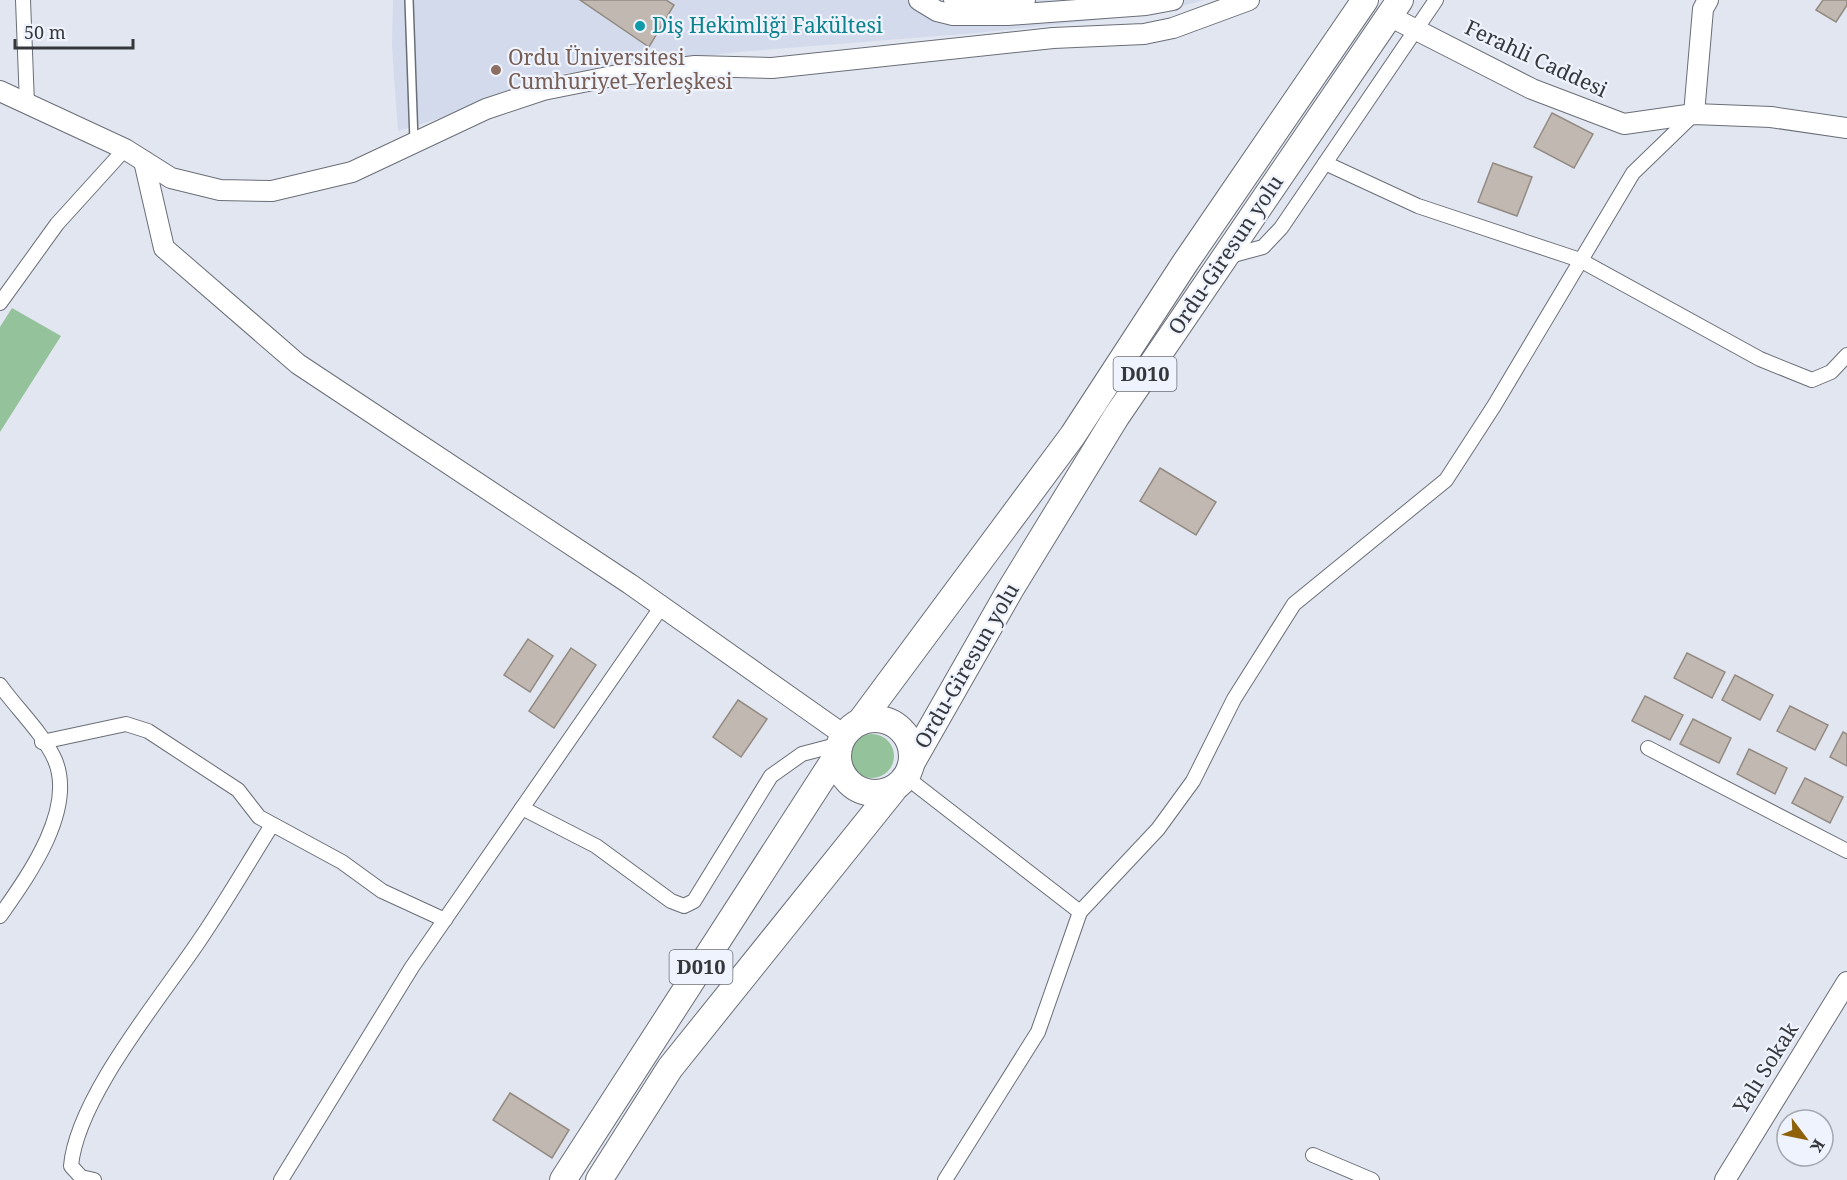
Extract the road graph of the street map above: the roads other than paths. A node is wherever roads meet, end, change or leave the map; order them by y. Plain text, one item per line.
1 (23, 0) edge
2 (410, 0) edge
3 (919, 0) edge
4 (1025, 0) edge
5 (1173, 0) edge
6 (1249, 0) edge
7 (1363, 0) edge
8 (1436, 0) edge
9 (1707, 0) edge
10 (967, 1) edge
11 (1394, 8) edge
12 (1415, 28) junction
13 (0, 92) edge
14 (27, 104) junction
15 (1694, 114) junction
16 (1847, 128) edge
17 (414, 144) junction
18 (126, 149) junction
19 (144, 161) junction
20 (1325, 163) junction
21 (1224, 258) junction
22 (1580, 260) junction
23 (0, 303) edge
24 (1847, 355) edge
25 (662, 606) junction
26 (0, 685) edge
27 (845, 739) junction
28 (42, 742) junction
29 (1648, 748) dead end
30 (904, 776) junction
31 (522, 808) junction
32 (272, 825) junction
33 (1847, 851) edge
34 (1080, 912) junction
35 (0, 916) edge
36 (445, 920) junction
37 (1847, 982) edge
38 (1313, 1155) dead end
39 (94, 1180) edge
40 (281, 1180) edge
41 (563, 1180) edge
42 (599, 1180) edge
43 (945, 1180) edge
44 (1372, 1180) edge
45 (1725, 1180) edge

1 - 14 street
2 - 17 lane
3 - 5 street
4 - 10 street
6 - 17 street
7 - 27 highway, Ordu-Giresun yolu / D010
8 - 12 street
9 - 15 street
11 - 12 street, Ferahli Caddesi
11 - 21 highway, Ordu-Giresun yolu / D010
12 - 15 street, Ferahli Caddesi
12 - 20 street
13 - 14 street
14 - 18 street
15 - 16 street, Ferahli Caddesi
15 - 22 street
17 - 19 street
18 - 19 street
18 - 23 street
19 - 25 street
20 - 21 street
20 - 22 street
21 - 30 highway, Ordu-Giresun yolu / D010
22 - 24 street
22 - 34 street
25 - 27 street
25 - 31 street
26 - 28 street
27 - 30 highway
27 - 30 highway
27 - 31 street
27 - 41 highway, Ordu-Giresun yolu / D010
28 - 32 street
28 - 35 street
29 - 33 street
30 - 34 street
30 - 42 highway, Ordu-Giresun yolu / D010
31 - 36 street
32 - 36 street
32 - 39 street
34 - 43 street
36 - 40 street
37 - 45 street, Yalı Sokak
38 - 44 street

